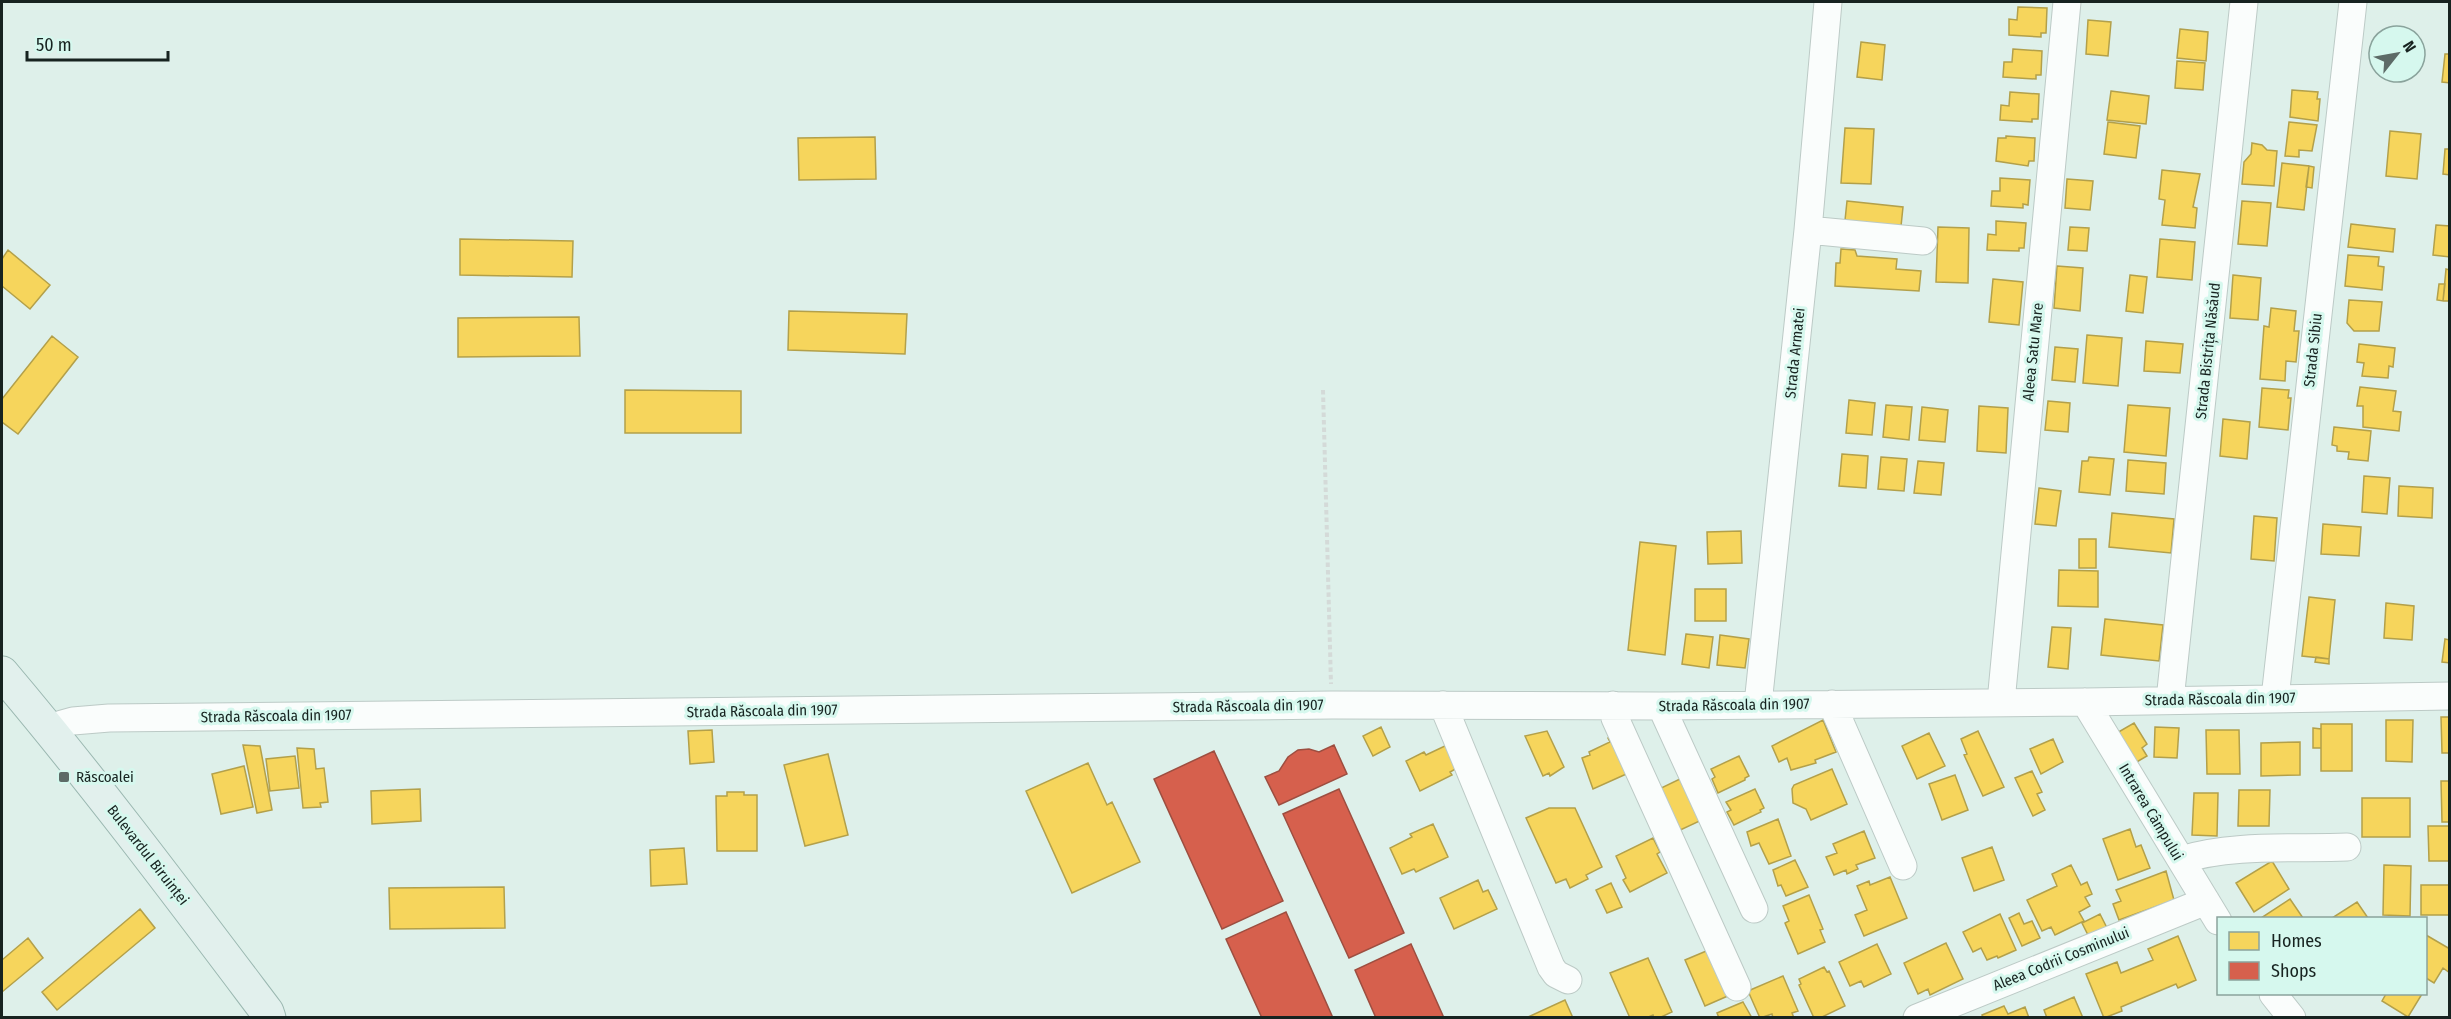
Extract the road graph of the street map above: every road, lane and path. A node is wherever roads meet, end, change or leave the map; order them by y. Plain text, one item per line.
1 (1828, 2) edge
2 (2067, 2) edge
3 (2244, 2) edge
4 (2353, 2) edge
5 (1808, 230) junction
6 (1923, 241) dead end
7 (1323, 390) dead end
8 (2, 674) edge
9 (2450, 696) edge
10 (2275, 698) junction
11 (2170, 700) junction
12 (2001, 702) junction
13 (2085, 702) junction
14 (1758, 704) junction
15 (1832, 704) junction
16 (1332, 705) junction
17 (1443, 705) junction
18 (1613, 705) junction
19 (1661, 706) junction
20 (48, 728) junction
21 (2348, 847) dead end
22 (2181, 860) junction
23 (1903, 866) dead end
24 (1754, 909) dead end
25 (2212, 911) edge
26 (1568, 980) dead end
27 (1737, 987) dead end
28 (2275, 995) edge
29 (271, 1016) edge
30 (1917, 1017) edge
31 (2292, 1017) edge

1 - 5 street, Strada Armatei
2 - 12 street, Aleea Satu Mare
3 - 11 street, Strada Bistrița Năsăud
4 - 10 street, Strada Sibiu
5 - 6 street
5 - 14 street, Strada Armatei
7 - 16 path
8 - 20 main road, Bulevardul Biruinței
9 - 10 street, Strada Răscoala din 1907
10 - 11 street, Strada Răscoala din 1907
11 - 13 street, Strada Răscoala din 1907
12 - 13 street, Strada Răscoala din 1907
12 - 15 street, Strada Răscoala din 1907
13 - 22 street, Intrarea Câmpului
14 - 15 street, Strada Răscoala din 1907
14 - 19 street, Strada Răscoala din 1907
15 - 23 street
16 - 17 street, Strada Răscoala din 1907
16 - 20 street, Strada Răscoala din 1907
17 - 18 street, Strada Răscoala din 1907
17 - 26 street
18 - 19 street, Strada Răscoala din 1907
18 - 27 street
19 - 24 street
20 - 29 main road, Bulevardul Biruinței
21 - 22 street
22 - 25 street, Intrarea Câmpului
25 - 30 street, Aleea Codrii Cosminului
28 - 31 street

